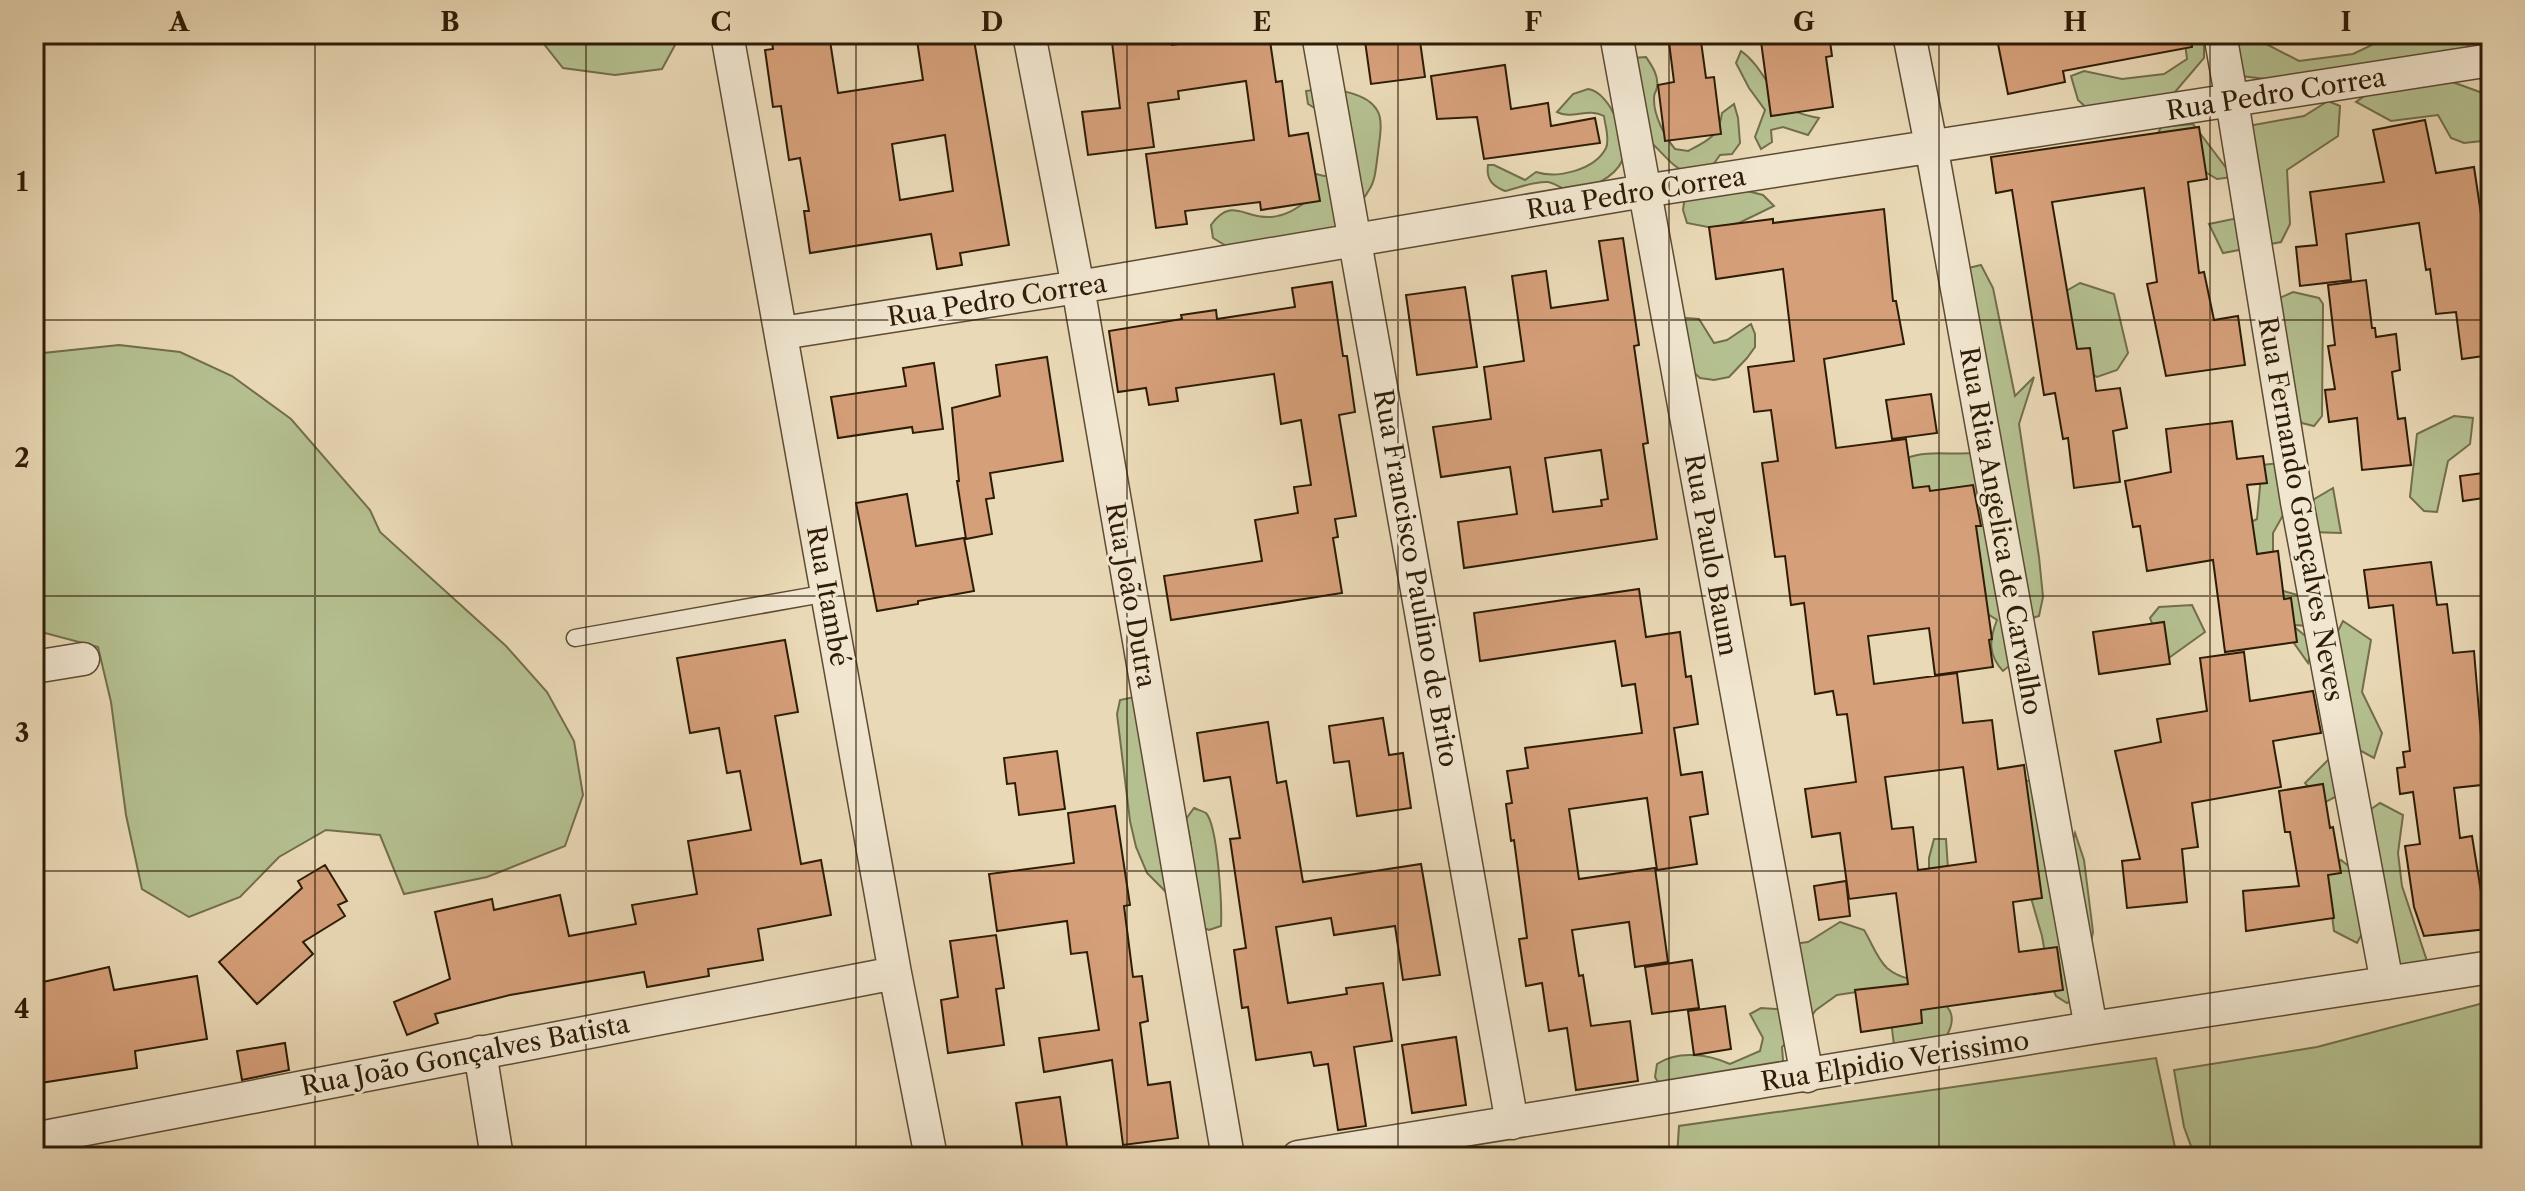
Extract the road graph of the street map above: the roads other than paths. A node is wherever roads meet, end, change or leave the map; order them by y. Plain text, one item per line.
1 (727, 34) edge
2 (1029, 34) edge
3 (1318, 34) edge
4 (1616, 34) edge
5 (1909, 34) edge
6 (2220, 34) edge
7 (2491, 60) edge
8 (2232, 101) junction
9 (1931, 145) junction
10 (1644, 191) junction
11 (1356, 241) junction
12 (1078, 287) junction
13 (782, 333) junction
14 (828, 593) junction
15 (575, 638) dead end
16 (83, 659) dead end
17 (34, 667) edge
18 (2491, 967) edge
19 (895, 973) junction
20 (2387, 983) junction
21 (2091, 1028) junction
22 (480, 1052) junction
23 (1807, 1076) junction
24 (1512, 1123) junction
25 (34, 1139) edge
26 (497, 1157) edge
27 (931, 1157) edge
28 (1228, 1157) edge
29 (1298, 1157) edge

1 - 13 street, Rua Itambé
2 - 12 street, Rua João Dutra
3 - 11 street, Rua Francisco Paulino de Brito
4 - 10 street, Rua Paulo Baum
5 - 9 street, Rua Rita Angelica de Carvalho
6 - 8 street, Rua Fernando Gonçalves Neves
7 - 8 street, Rua Pedro Correa
8 - 9 street, Rua Pedro Correa
8 - 20 street, Rua Fernando Gonçalves Neves
9 - 10 street, Rua Pedro Correa
9 - 21 street, Rua Rita Angelica de Carvalho
10 - 11 street, Rua Pedro Correa
10 - 23 street, Rua Paulo Baum
11 - 12 street, Rua Pedro Correa
11 - 24 street, Rua Francisco Paulino de Brito
12 - 13 street, Rua Pedro Correa
12 - 28 street, Rua João Dutra
13 - 14 street, Rua Itambé
14 - 15 lane
14 - 19 street, Rua Itambé
16 - 17 street
18 - 20 street, Rua Elpidio Verissimo
19 - 22 street, Rua João Gonçalves Batista
19 - 27 street, Rua Itambé
20 - 21 street, Rua Elpidio Verissimo
21 - 23 street, Rua Elpidio Verissimo
22 - 25 street, Rua João Gonçalves Batista
22 - 26 street
23 - 24 street, Rua Elpidio Verissimo
24 - 29 street, Rua Elpidio Verissimo

